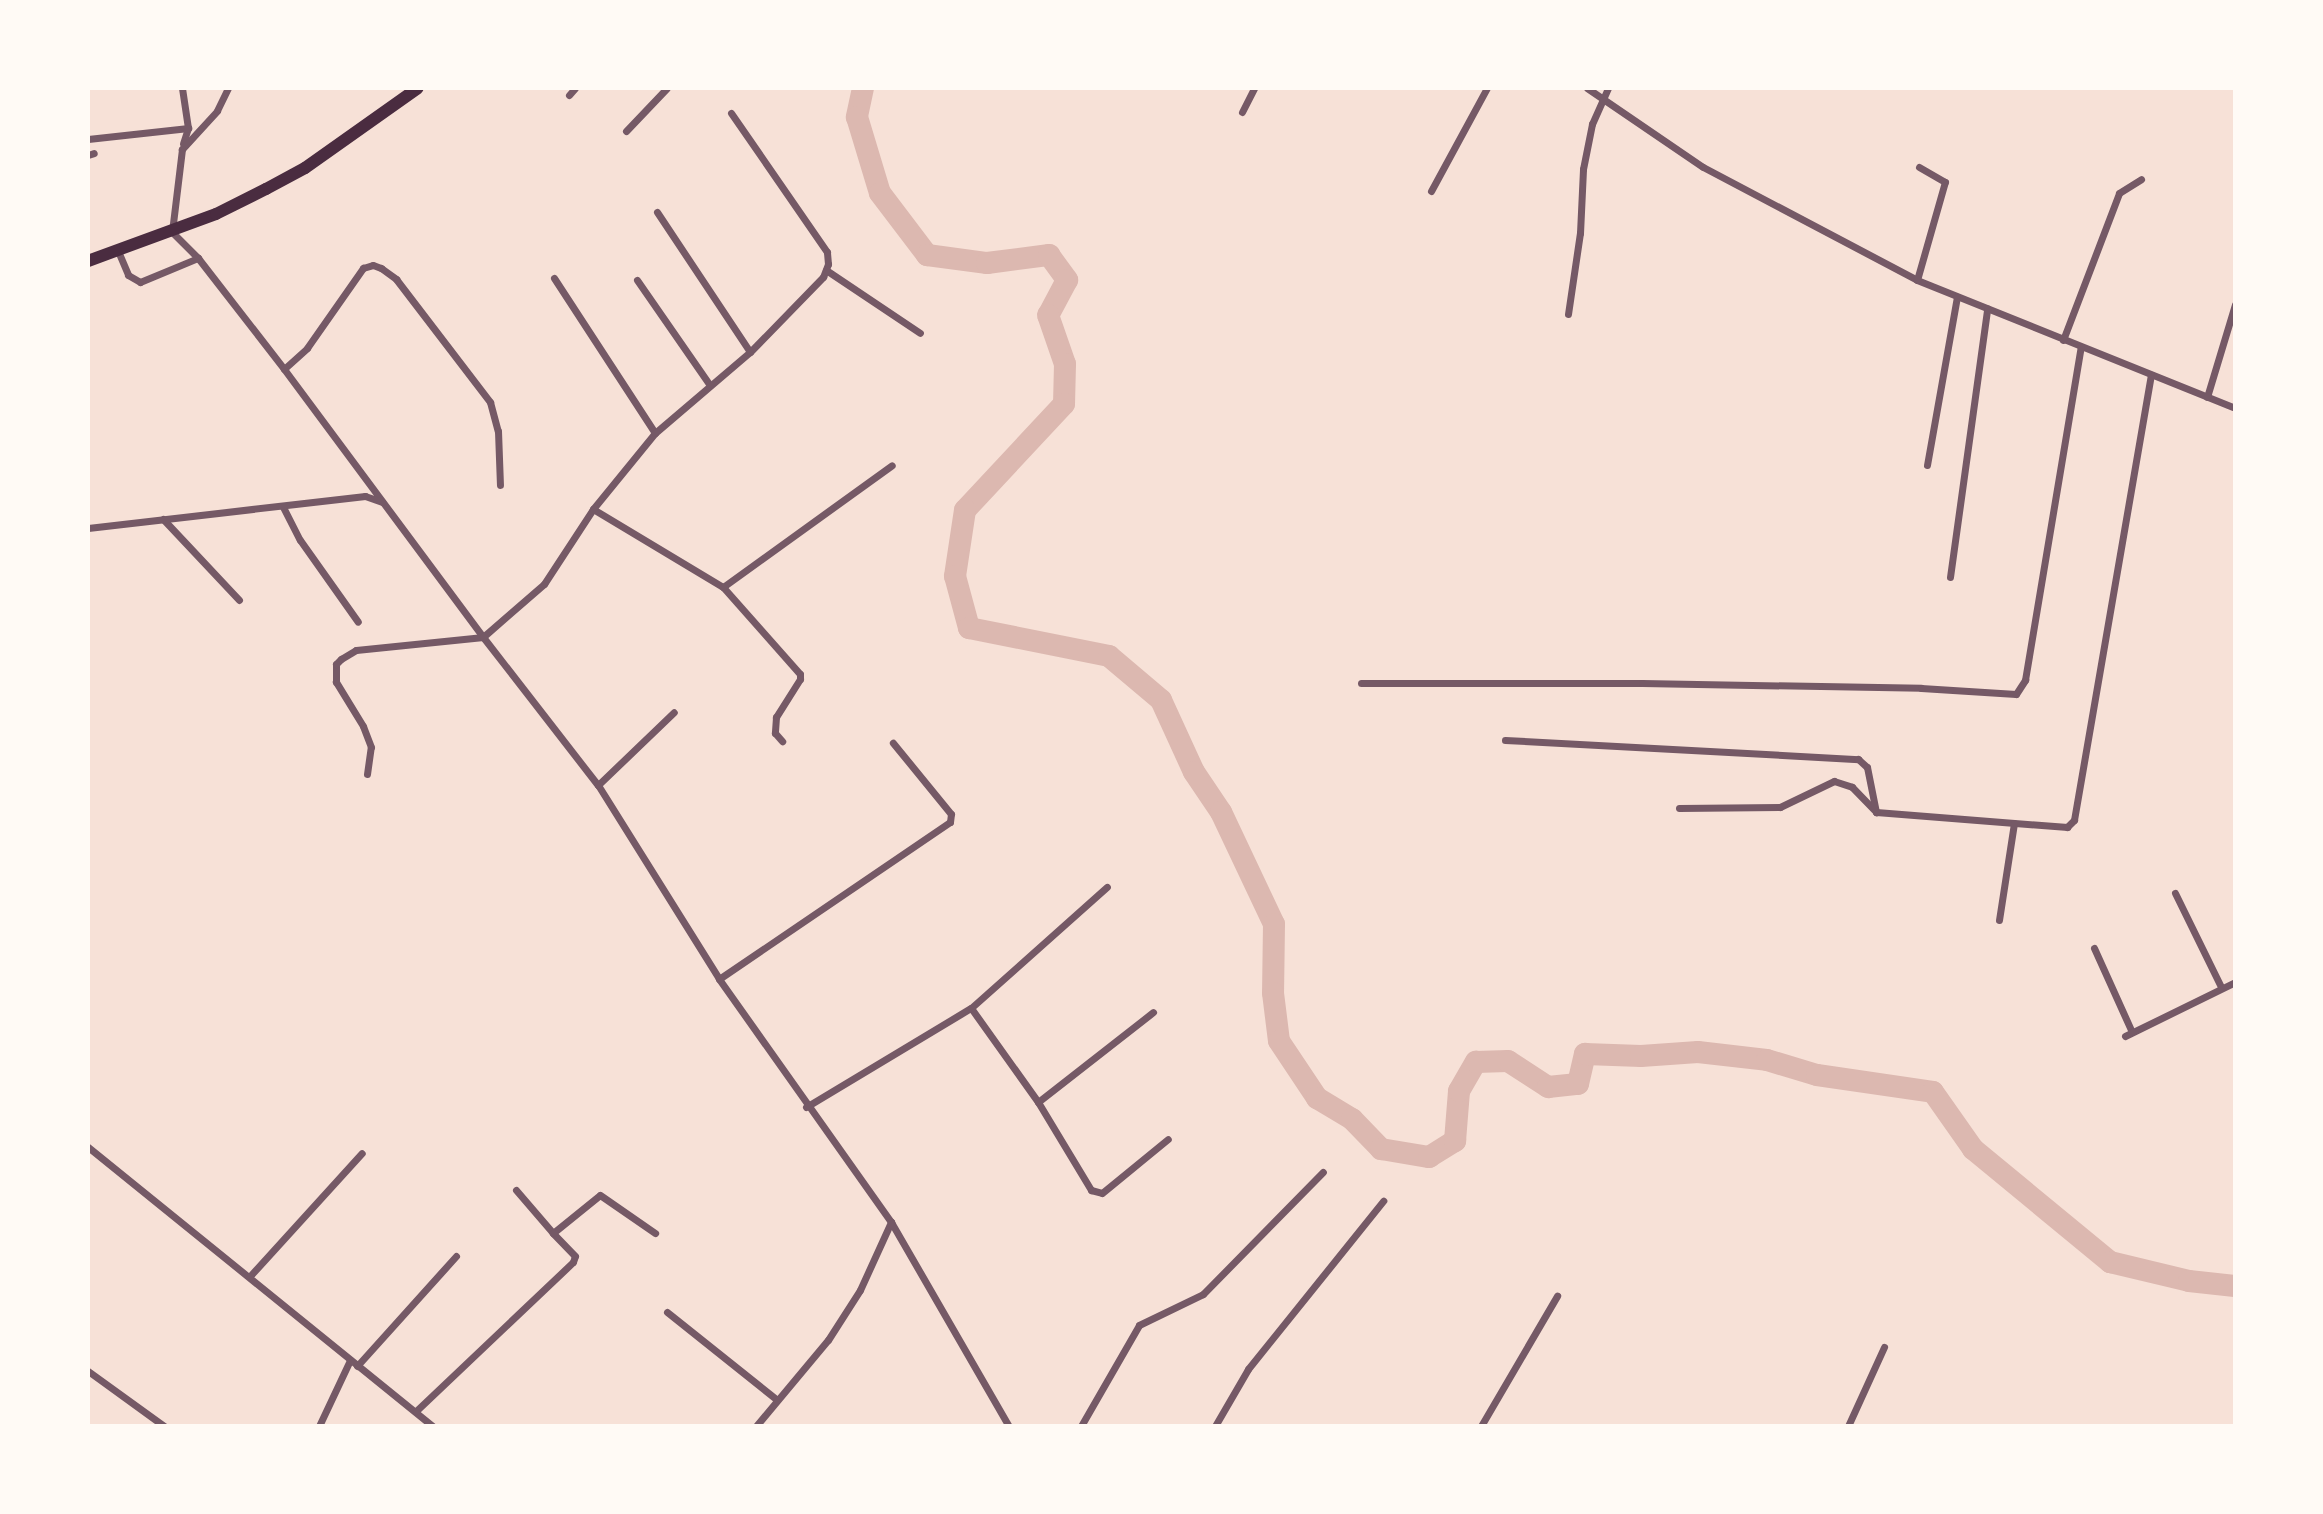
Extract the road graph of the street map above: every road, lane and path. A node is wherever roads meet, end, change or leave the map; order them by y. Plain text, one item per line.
1 (182, 88) edge
2 (228, 88) edge
3 (418, 88) edge
4 (667, 88) edge
5 (1254, 88) edge
6 (1487, 88) edge
7 (1587, 88) edge
8 (1608, 88) edge
9 (1603, 101) junction
10 (1242, 112) dead end
11 (731, 113) dead end
12 (188, 128) junction
13 (626, 131) dead end
14 (88, 132) edge
15 (92, 139) edge
16 (182, 149) junction
17 (1919, 167) dead end
18 (2141, 179) dead end
19 (1431, 191) dead end
20 (657, 212) dead end
21 (172, 232) junction
22 (118, 251) junction
23 (198, 258) junction
24 (88, 261) edge
25 (826, 270) junction
26 (554, 278) dead end
27 (637, 280) dead end
28 (1917, 280) junction
29 (1957, 297) junction
30 (2235, 304) edge
31 (1987, 309) junction
32 (1568, 314) dead end
33 (920, 333) dead end
34 (2063, 340) junction
35 (2081, 347) junction
36 (750, 352) junction
37 (284, 369) junction
38 (2151, 375) junction
39 (709, 384) junction
40 (2207, 397) junction
41 (2235, 408) edge
42 (655, 433) junction
43 (892, 465) dead end
44 (1927, 465) dead end
45 (500, 485) dead end
46 (384, 502) junction
47 (283, 507) junction
48 (593, 509) junction
49 (163, 519) junction
50 (88, 528) edge
51 (1950, 577) dead end
52 (723, 587) junction
53 (239, 600) dead end
54 (358, 622) dead end
55 (483, 637) junction
56 (1361, 683) dead end
57 (674, 712) dead end
58 (1505, 740) dead end
59 (782, 741) dead end
60 (893, 743) dead end
61 (367, 774) dead end
62 (598, 785) junction
63 (1679, 808) dead end
64 (1876, 812) junction
65 (2014, 823) junction
66 (1107, 887) dead end
67 (2175, 893) dead end
68 (1999, 920) dead end
69 (2094, 948) dead end
70 (719, 979) junction
71 (2235, 982) edge
72 (2221, 987) junction
73 (971, 1008) junction
74 (1153, 1012) dead end
75 (1038, 1102) junction
76 (806, 1107) junction
77 (1168, 1139) dead end
78 (88, 1147) edge
79 (362, 1153) dead end
80 (1323, 1172) dead end
81 (516, 1190) dead end
82 (1383, 1201) dead end
83 (891, 1222) junction
84 (553, 1233) junction
85 (655, 1233) dead end
86 (456, 1256) dead end
87 (250, 1276) junction
88 (1557, 1296) dead end
89 (667, 1312) dead end
90 (1884, 1347) dead end
91 (353, 1363) junction
92 (88, 1371) edge
93 (776, 1399) junction
94 (416, 1411) junction
95 (164, 1426) edge
96 (319, 1426) edge
97 (433, 1426) edge
98 (756, 1426) edge
99 (1009, 1426) edge
100 (1081, 1426) edge
101 (1215, 1426) edge
102 (1481, 1426) edge
103 (1848, 1426) edge

1 - 12 street
2 - 16 street
3 - 21 highway
4 - 13 street
5 - 10 street
6 - 19 street
7 - 9 street
8 - 9 street
9 - 28 street
9 - 32 street
11 - 25 street
12 - 15 street
12 - 16 street
14 - 15 street
16 - 21 street
17 - 28 street
18 - 34 street
20 - 36 street
21 - 22 highway
21 - 23 street
22 - 23 street
22 - 24 highway
23 - 37 street
25 - 33 street
25 - 36 street
26 - 42 street
27 - 39 street
28 - 29 street
29 - 31 street
29 - 44 street
30 - 40 street
31 - 34 street
31 - 51 street
34 - 35 street
35 - 38 street
35 - 56 street
36 - 39 street
37 - 45 street
37 - 46 street
38 - 40 street
38 - 65 street
39 - 42 street
40 - 41 street
42 - 48 street
43 - 52 street
46 - 47 street
46 - 55 street
47 - 49 street
47 - 54 street
48 - 52 street
48 - 55 street
49 - 50 street
49 - 53 street
52 - 59 street
55 - 61 street
55 - 62 street
57 - 62 street
58 - 64 street
60 - 70 street
62 - 70 street
63 - 64 street
64 - 65 street
65 - 68 street
66 - 73 street
67 - 72 street
69 - 72 street
70 - 76 street
71 - 72 street
73 - 75 street
73 - 76 street
74 - 75 street
75 - 77 street
76 - 83 street
78 - 87 street
79 - 87 street
80 - 100 street
81 - 84 street
82 - 101 street
83 - 93 street
83 - 99 street
84 - 85 street
84 - 94 street
86 - 91 street
87 - 91 street
88 - 102 street
89 - 93 street
90 - 103 street
91 - 94 street
91 - 96 street
92 - 95 street
93 - 98 street
94 - 97 street

